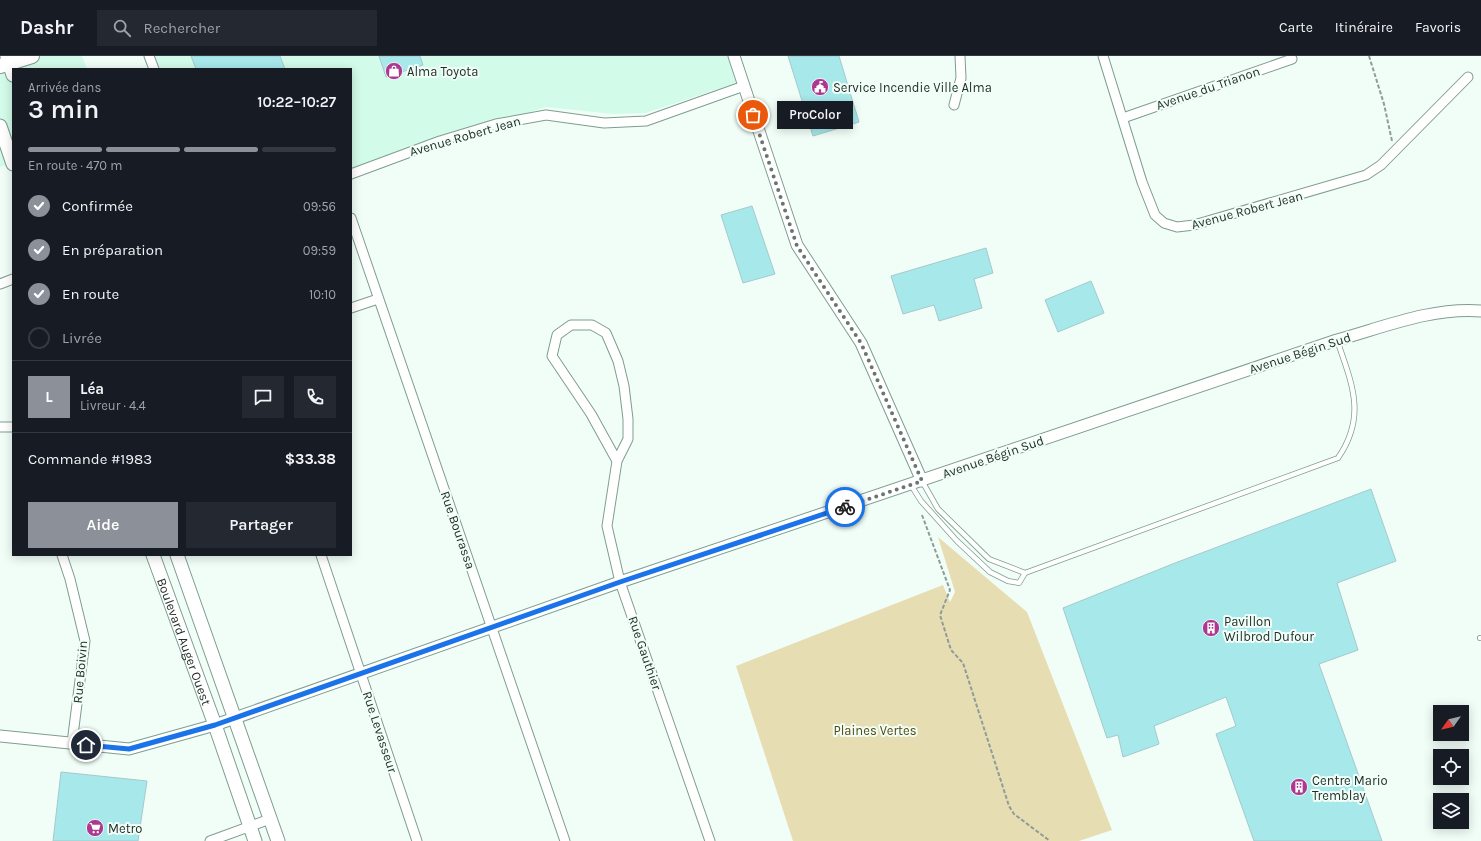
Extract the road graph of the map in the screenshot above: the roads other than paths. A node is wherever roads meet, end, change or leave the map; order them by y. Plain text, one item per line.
1 (32, 56) edge
2 (149, 56) edge
3 (734, 56) edge
4 (960, 56) edge
5 (1103, 56) edge
6 (1292, 59) dead end
7 (7, 65) edge
8 (154, 68) edge
9 (1468, 77) dead end
10 (744, 86) junction
11 (954, 105) dead end
12 (1123, 118) junction
13 (0, 126) edge
14 (12, 161) edge
15 (352, 174) edge
16 (352, 221) edge
17 (12, 279) edge
18 (0, 284) edge
19 (378, 299) junction
20 (352, 308) edge
21 (1481, 311) edge
22 (1337, 340) junction
23 (0, 427) edge
24 (12, 427) edge
25 (617, 461) junction
26 (922, 481) junction
27 (911, 485) junction
28 (62, 556) edge
29 (153, 556) edge
30 (177, 556) edge
31 (321, 556) edge
32 (1025, 573) junction
33 (620, 582) junction
34 (493, 628) junction
35 (361, 675) junction
36 (236, 718) junction
37 (215, 725) junction
38 (0, 736) edge
39 (72, 743) junction
40 (270, 819) junction
41 (250, 827) junction
42 (210, 841) edge
43 (255, 841) edge
44 (278, 841) edge
45 (417, 841) edge
46 (565, 841) edge
47 (710, 841) edge

1 - 7 main road
2 - 8 street
3 - 10 street
4 - 11 street
5 - 12 street, Avenue Robert Jean
6 - 12 street, Avenue du Trianon
9 - 12 street, Avenue Robert Jean
10 - 15 street, Avenue Robert Jean
10 - 26 street
13 - 14 main road
16 - 19 street, Rue Bourassa
17 - 18 street
19 - 20 street
19 - 34 street, Rue Bourassa
21 - 22 street, Avenue Bégin Sud
22 - 26 street, Avenue Bégin Sud
22 - 32 lane
23 - 24 street
25 - 25 street, Rue Gauthier
25 - 33 street, Rue Gauthier
26 - 27 street, Avenue Bégin Sud
26 - 32 lane
27 - 32 lane
27 - 33 street, Avenue Bégin Sud
28 - 39 street, Rue Boivin
29 - 37 main road, Boulevard Auger Ouest
30 - 36 main road, Boulevard Auger Ouest
31 - 35 street, Rue Levasseur
33 - 34 street, Avenue Bégin Sud
33 - 47 street, Rue Gauthier
34 - 35 street, Avenue Bégin Sud
34 - 46 street, Rue Bourassa
35 - 36 street, Avenue Bégin Sud
35 - 45 street, Rue Levasseur
36 - 37 street, Avenue Bégin Sud
36 - 40 main road, Boulevard Auger Ouest
37 - 39 street, Avenue Bégin Sud
37 - 41 main road, Boulevard Auger Ouest
38 - 39 street, Avenue Bégin Sud
40 - 41 street
40 - 44 main road, Boulevard Auger Ouest
41 - 42 street
41 - 43 main road, Boulevard Auger Ouest

